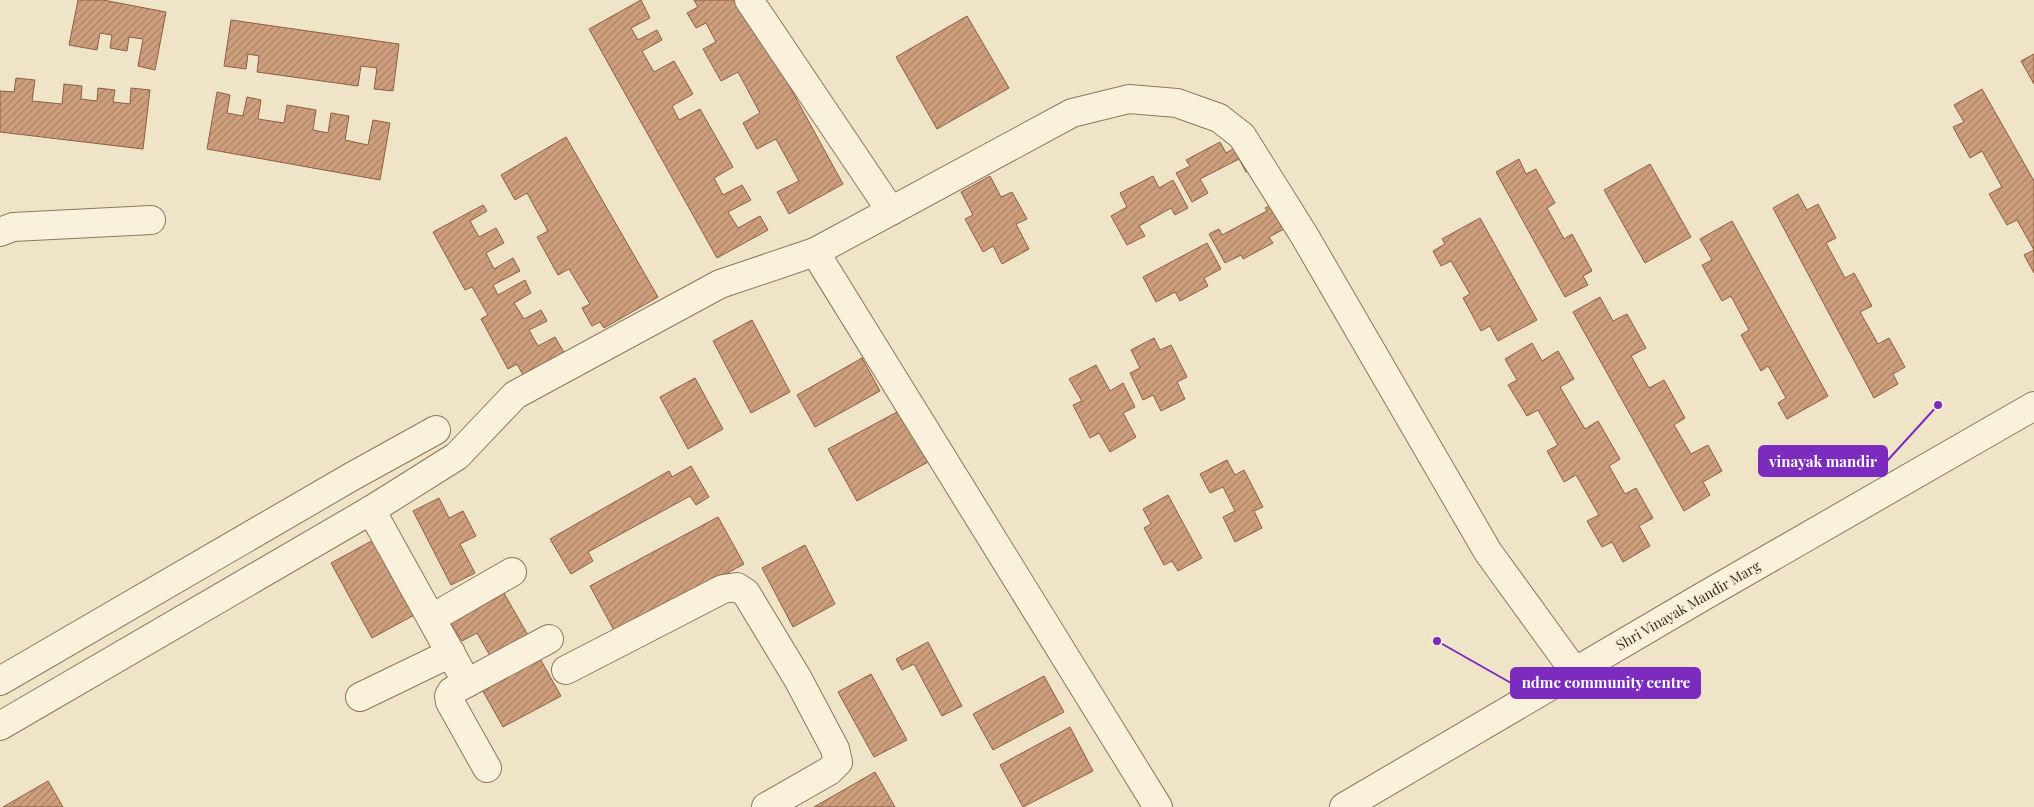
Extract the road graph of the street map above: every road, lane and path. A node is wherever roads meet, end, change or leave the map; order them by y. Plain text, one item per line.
1 (749, 0) edge
2 (892, 211) junction
3 (151, 220) dead end
4 (0, 232) edge
5 (815, 252) junction
6 (2034, 406) edge
7 (436, 430) dead end
8 (371, 510) junction
9 (512, 572) dead end
10 (432, 618) junction
11 (549, 639) dead end
12 (451, 652) junction
13 (566, 670) dead end
14 (1575, 672) junction
15 (0, 680) edge
16 (467, 683) junction
17 (360, 697) dead end
18 (0, 726) edge
19 (487, 768) dead end
20 (766, 807) edge
21 (1158, 807) edge
22 (1344, 807) edge

1 - 2 street
2 - 5 street
2 - 14 street
3 - 4 street
5 - 8 street
5 - 21 street
6 - 14 street, Shri Vinayak Mandir Marg
7 - 15 street
8 - 10 street
8 - 18 street
9 - 10 street
10 - 12 street
11 - 16 street
12 - 16 street
12 - 17 street
13 - 20 street
14 - 22 street, Shri Vinayak Mandir Marg
16 - 19 street

